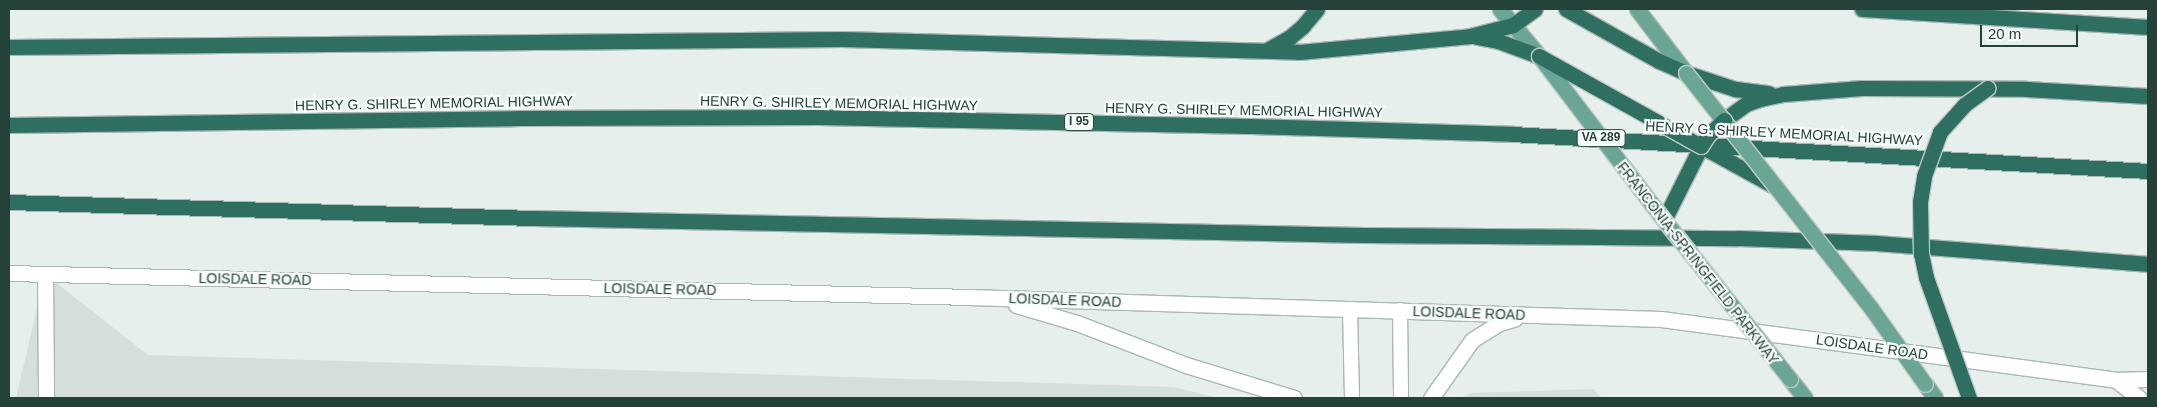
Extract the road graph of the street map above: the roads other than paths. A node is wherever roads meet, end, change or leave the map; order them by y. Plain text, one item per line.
1 (1317, 9) edge
2 (1500, 9) edge
3 (1535, 9) edge
4 (1566, 9) edge
5 (1636, 9) edge
6 (1862, 9) edge
7 (1513, 25) junction
8 (2148, 27) edge
9 (1470, 36) junction
10 (9, 47) edge
11 (1266, 51) junction
12 (1539, 56) junction
13 (1686, 73) junction
14 (1987, 88) junction
15 (1783, 94) junction
16 (2148, 96) edge
17 (1724, 120) junction
18 (9, 125) edge
19 (1702, 146) junction
20 (2148, 171) edge
21 (1776, 187) junction
22 (9, 202) edge
23 (1664, 220) junction
24 (2148, 266) edge
25 (9, 273) edge
26 (45, 274) junction
27 (970, 297) junction
28 (1350, 309) junction
29 (1400, 310) junction
30 (1527, 316) junction
31 (2148, 379) edge
32 (2116, 380) junction
33 (46, 398) edge
34 (1294, 398) edge
35 (1352, 398) edge
36 (1401, 398) edge
37 (1431, 398) edge
38 (1805, 398) edge
39 (1935, 398) edge
40 (1969, 398) edge
41 (2139, 398) edge

1 - 11 highway
2 - 7 main road, FRANCONIA-SPRINGFIELD PARKWAY / VA 289
3 - 7 highway
4 - 13 highway
5 - 13 main road
6 - 8 highway
7 - 9 highway
7 - 12 main road, FRANCONIA-SPRINGFIELD PARKWAY / VA 289
9 - 11 highway
9 - 12 highway
10 - 11 highway
12 - 19 highway, bridge
12 - 23 main road, FRANCONIA-SPRINGFIELD PARKWAY / VA 289, bridge
13 - 15 highway
13 - 17 main road, bridge
14 - 15 highway
14 - 16 highway
14 - 40 highway, bridge
15 - 17 highway
17 - 19 highway, bridge
17 - 21 main road, bridge
18 - 20 highway, HENRY G. SHIRLEY MEMORIAL HIGHWAY / I 95
19 - 21 highway, bridge
19 - 23 highway
21 - 39 main road, bridge
22 - 24 highway
23 - 38 main road, FRANCONIA-SPRINGFIELD PARKWAY / VA 289, bridge
25 - 26 main road, LOISDALE ROAD
26 - 27 main road, LOISDALE ROAD
26 - 33 main road
27 - 28 main road, LOISDALE ROAD
27 - 34 main road
28 - 29 main road, LOISDALE ROAD
28 - 35 lane
29 - 30 main road, LOISDALE ROAD
29 - 36 lane
30 - 32 main road, LOISDALE ROAD
30 - 37 main road
31 - 32 main road, LOISDALE ROAD
32 - 41 main road

